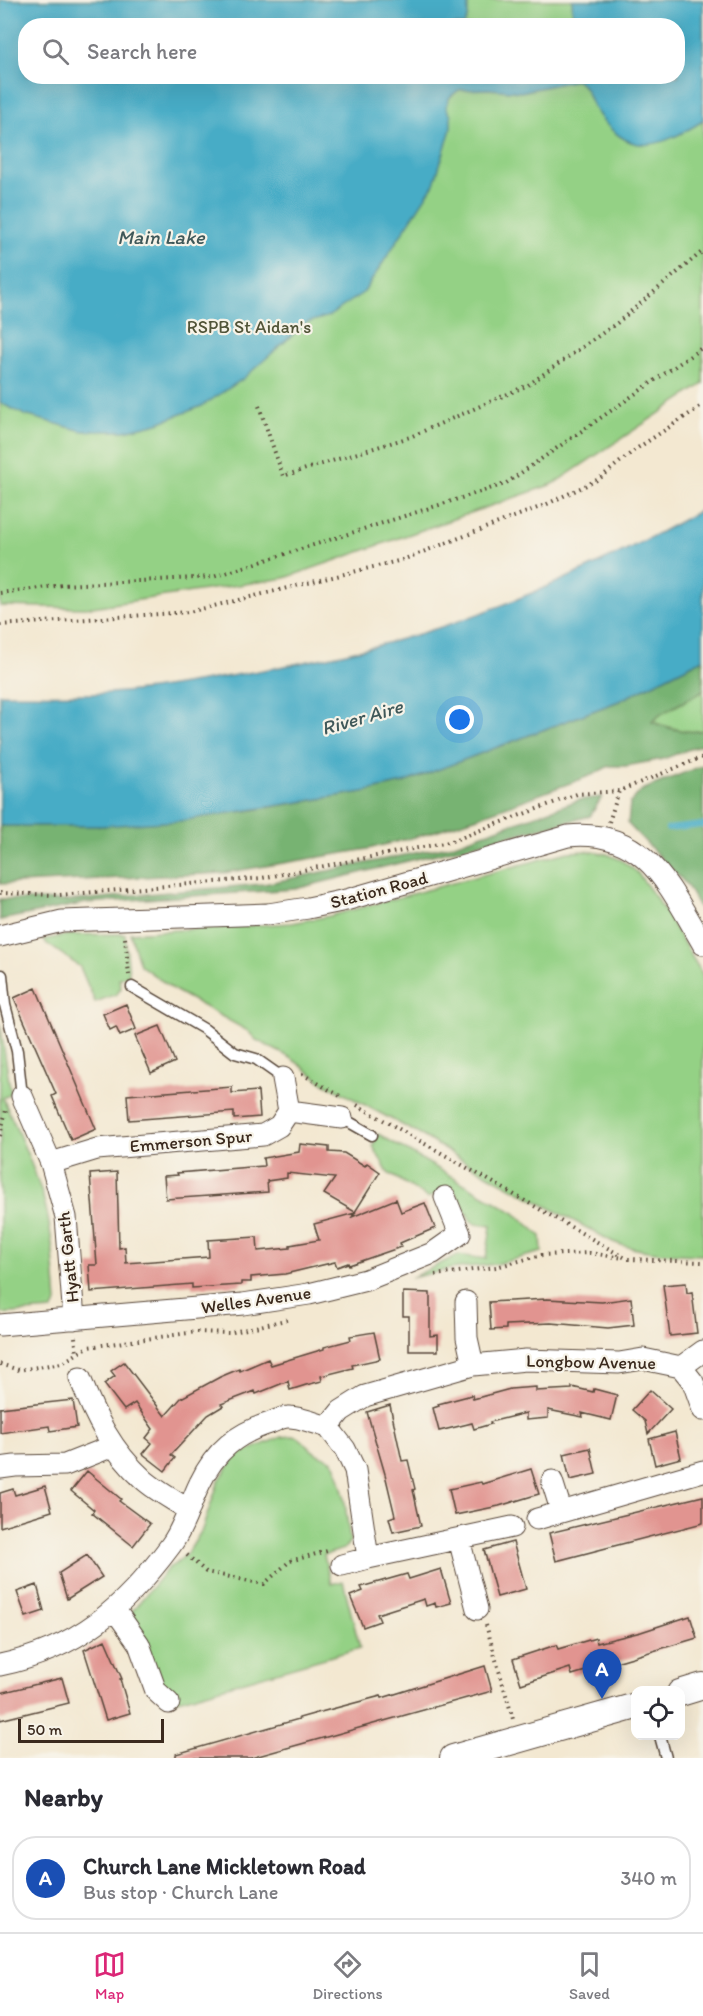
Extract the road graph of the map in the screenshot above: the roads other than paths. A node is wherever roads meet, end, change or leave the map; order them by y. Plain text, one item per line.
1 (0, 936) edge
2 (703, 944) edge
3 (2, 975) dead end
4 (136, 984) road end
5 (291, 1075) joint
6 (13, 1100) joint
7 (289, 1111) junction
8 (342, 1118) joint
9 (372, 1136) dead end
10 (51, 1163) junction
11 (445, 1197) dead end
12 (466, 1302) dead end
13 (74, 1319) junction
14 (0, 1325) edge
15 (703, 1351) edge
16 (473, 1365) junction
17 (681, 1367) junction
18 (80, 1378) dead end
19 (703, 1410) edge
20 (328, 1427) junction
21 (112, 1446) junction
22 (0, 1468) edge
23 (703, 1471) edge
24 (552, 1481) dead end
25 (189, 1510) junction
26 (561, 1510) junction
27 (537, 1519) dead end
28 (512, 1527) dead end
29 (459, 1539) junction
30 (368, 1558) junction
31 (342, 1565) road end
32 (477, 1609) road end
33 (115, 1610) junction
34 (0, 1665) edge
35 (703, 1686) edge
36 (685, 1692) edge
37 (169, 1703) dead end
38 (631, 1707) edge
39 (661, 1740) edge
40 (453, 1758) edge
41 (666, 1758) edge

1 - 2 street, Station Road
3 - 6 lane
4 - 5 lane
5 - 7 street
6 - 10 street, Hyatt Garth
7 - 8 street
7 - 10 street, Emmerson Spur
8 - 9 lane
10 - 13 street, Hyatt Garth
11 - 13 street, Welles Avenue
12 - 16 street
13 - 14 street, Welles Avenue
15 - 17 street, Longbow Avenue
16 - 17 street, Longbow Avenue
16 - 20 street, Longbow Avenue
17 - 19 street
18 - 21 street
20 - 25 street
20 - 30 street
21 - 22 street
21 - 25 street
23 - 26 street
24 - 26 street
25 - 33 street
26 - 27 street
28 - 29 street
29 - 30 street
29 - 32 street
30 - 31 street
33 - 34 street
33 - 37 street
35 - 36 street
38 - 40 street
39 - 41 lane

